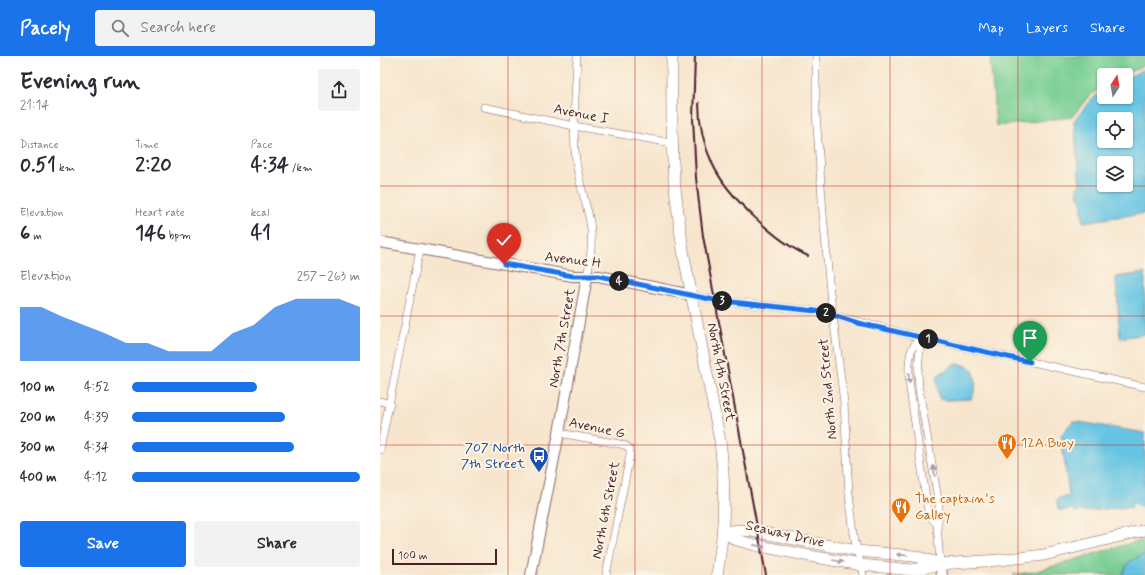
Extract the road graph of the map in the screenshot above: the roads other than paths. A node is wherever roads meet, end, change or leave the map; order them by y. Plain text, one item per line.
1 (577, 56) edge
2 (672, 56) edge
3 (816, 56) edge
4 (484, 107) dead end
5 (574, 126) junction
6 (672, 144) junction
7 (380, 242) edge
8 (420, 249) junction
9 (587, 276) junction
10 (691, 295) junction
11 (833, 315) junction
12 (917, 339) junction
13 (1145, 386) edge
14 (380, 401) edge
15 (390, 404) junction
16 (559, 433) junction
17 (630, 449) joint
18 (380, 450) edge
19 (937, 524) junction
20 (1145, 530) edge
21 (723, 532) junction
22 (857, 551) junction
23 (940, 564) junction
24 (862, 570) edge
25 (531, 575) edge
26 (606, 575) edge
27 (717, 575) edge
28 (942, 575) edge

1 - 5 street, North 7th Street
2 - 6 main road, North 4th Street
3 - 11 street, North 2nd Street
4 - 5 street, Avenue I
5 - 6 street, Avenue I
5 - 9 street, North 7th Street
6 - 10 main road, North 4th Street
7 - 8 street, Avenue H
8 - 9 street, Avenue H
8 - 15 street
9 - 10 street, Avenue H
9 - 16 street, North 7th Street
10 - 11 street, Avenue H
10 - 21 main road, North 4th Street
11 - 12 street, Avenue H
11 - 22 street, North 2nd Street
12 - 13 street, Avenue H
19 -> 12 street
12 -> 19 street
14 - 15 street
15 - 18 street
16 - 17 street, Avenue G
16 - 25 street, North 7th Street
17 - 26 street, North 6th Street
19 - 23 street
20 - 23 main road, Seaway Drive
21 - 22 main road, Seaway Drive
21 -> 24 main road, Seaway Drive
21 - 27 main road, North 4th Street
23 -> 22 main road, Seaway Drive
22 - 24 street, North 2nd Street
23 - 24 main road, Seaway Drive
23 - 28 street

